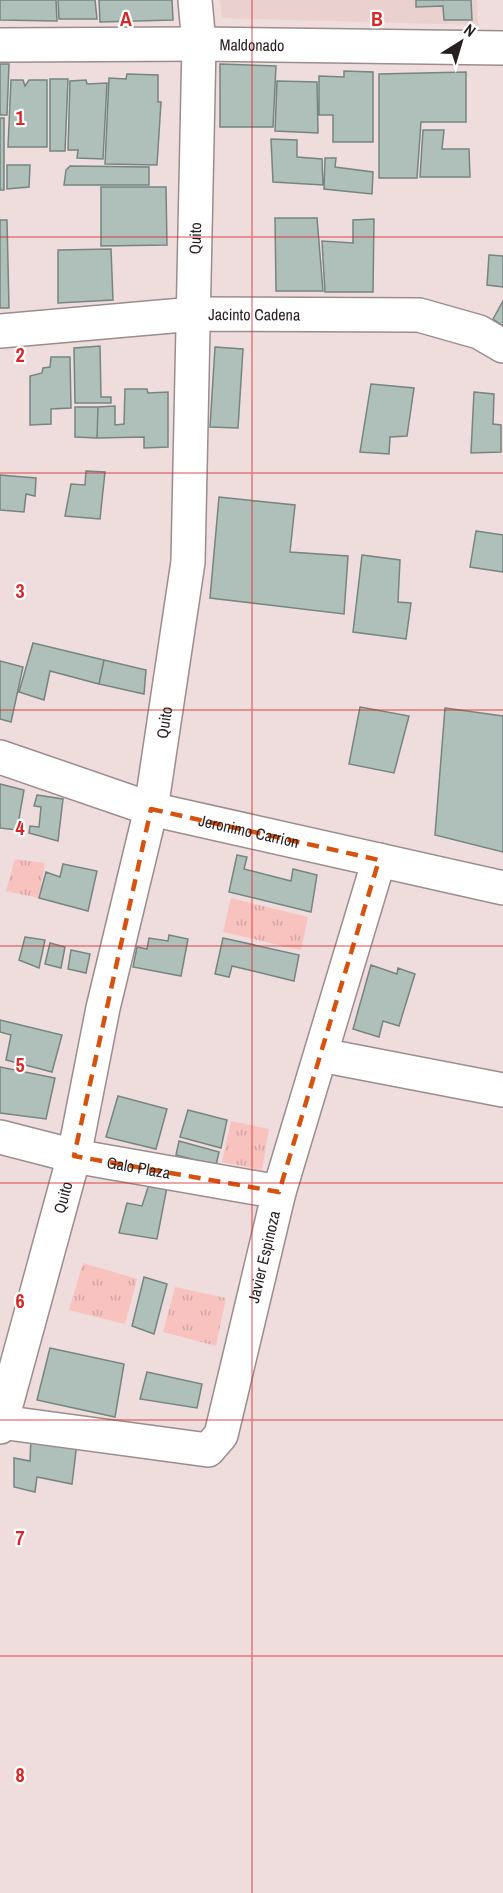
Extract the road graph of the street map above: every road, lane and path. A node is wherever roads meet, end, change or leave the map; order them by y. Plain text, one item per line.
1 (195, 0) edge
2 (199, 44) junction
3 (0, 45) edge
4 (503, 48) edge
5 (194, 314) junction
6 (0, 332) edge
7 (503, 346) edge
8 (0, 757) edge
9 (151, 809) junction
10 (380, 860) junction
11 (503, 888) edge
12 (321, 1055) junction
13 (503, 1090) edge
14 (0, 1137) edge
15 (74, 1156) junction
16 (279, 1192) junction
17 (1, 1425) edge

1 - 2 street, Quito
2 - 3 street, Maldonado
2 - 4 street, Maldonado
2 - 5 street, Quito
5 - 6 street, Jacinto Cadena
5 - 7 street, Jacinto Cadena
5 - 9 street, Quito
8 - 9 street, Jeronimo Carrion
9 - 10 street, Jeronimo Carrion
9 - 15 street, Quito
10 - 11 street, Jeronimo Carrion
10 - 12 street, Javier Espinoza
12 - 13 street
12 - 16 street, Javier Espinoza
14 - 15 street, Galo Plaza
15 - 16 street, Galo Plaza
15 - 17 street, Quito
16 - 17 street, Javier Espinoza

